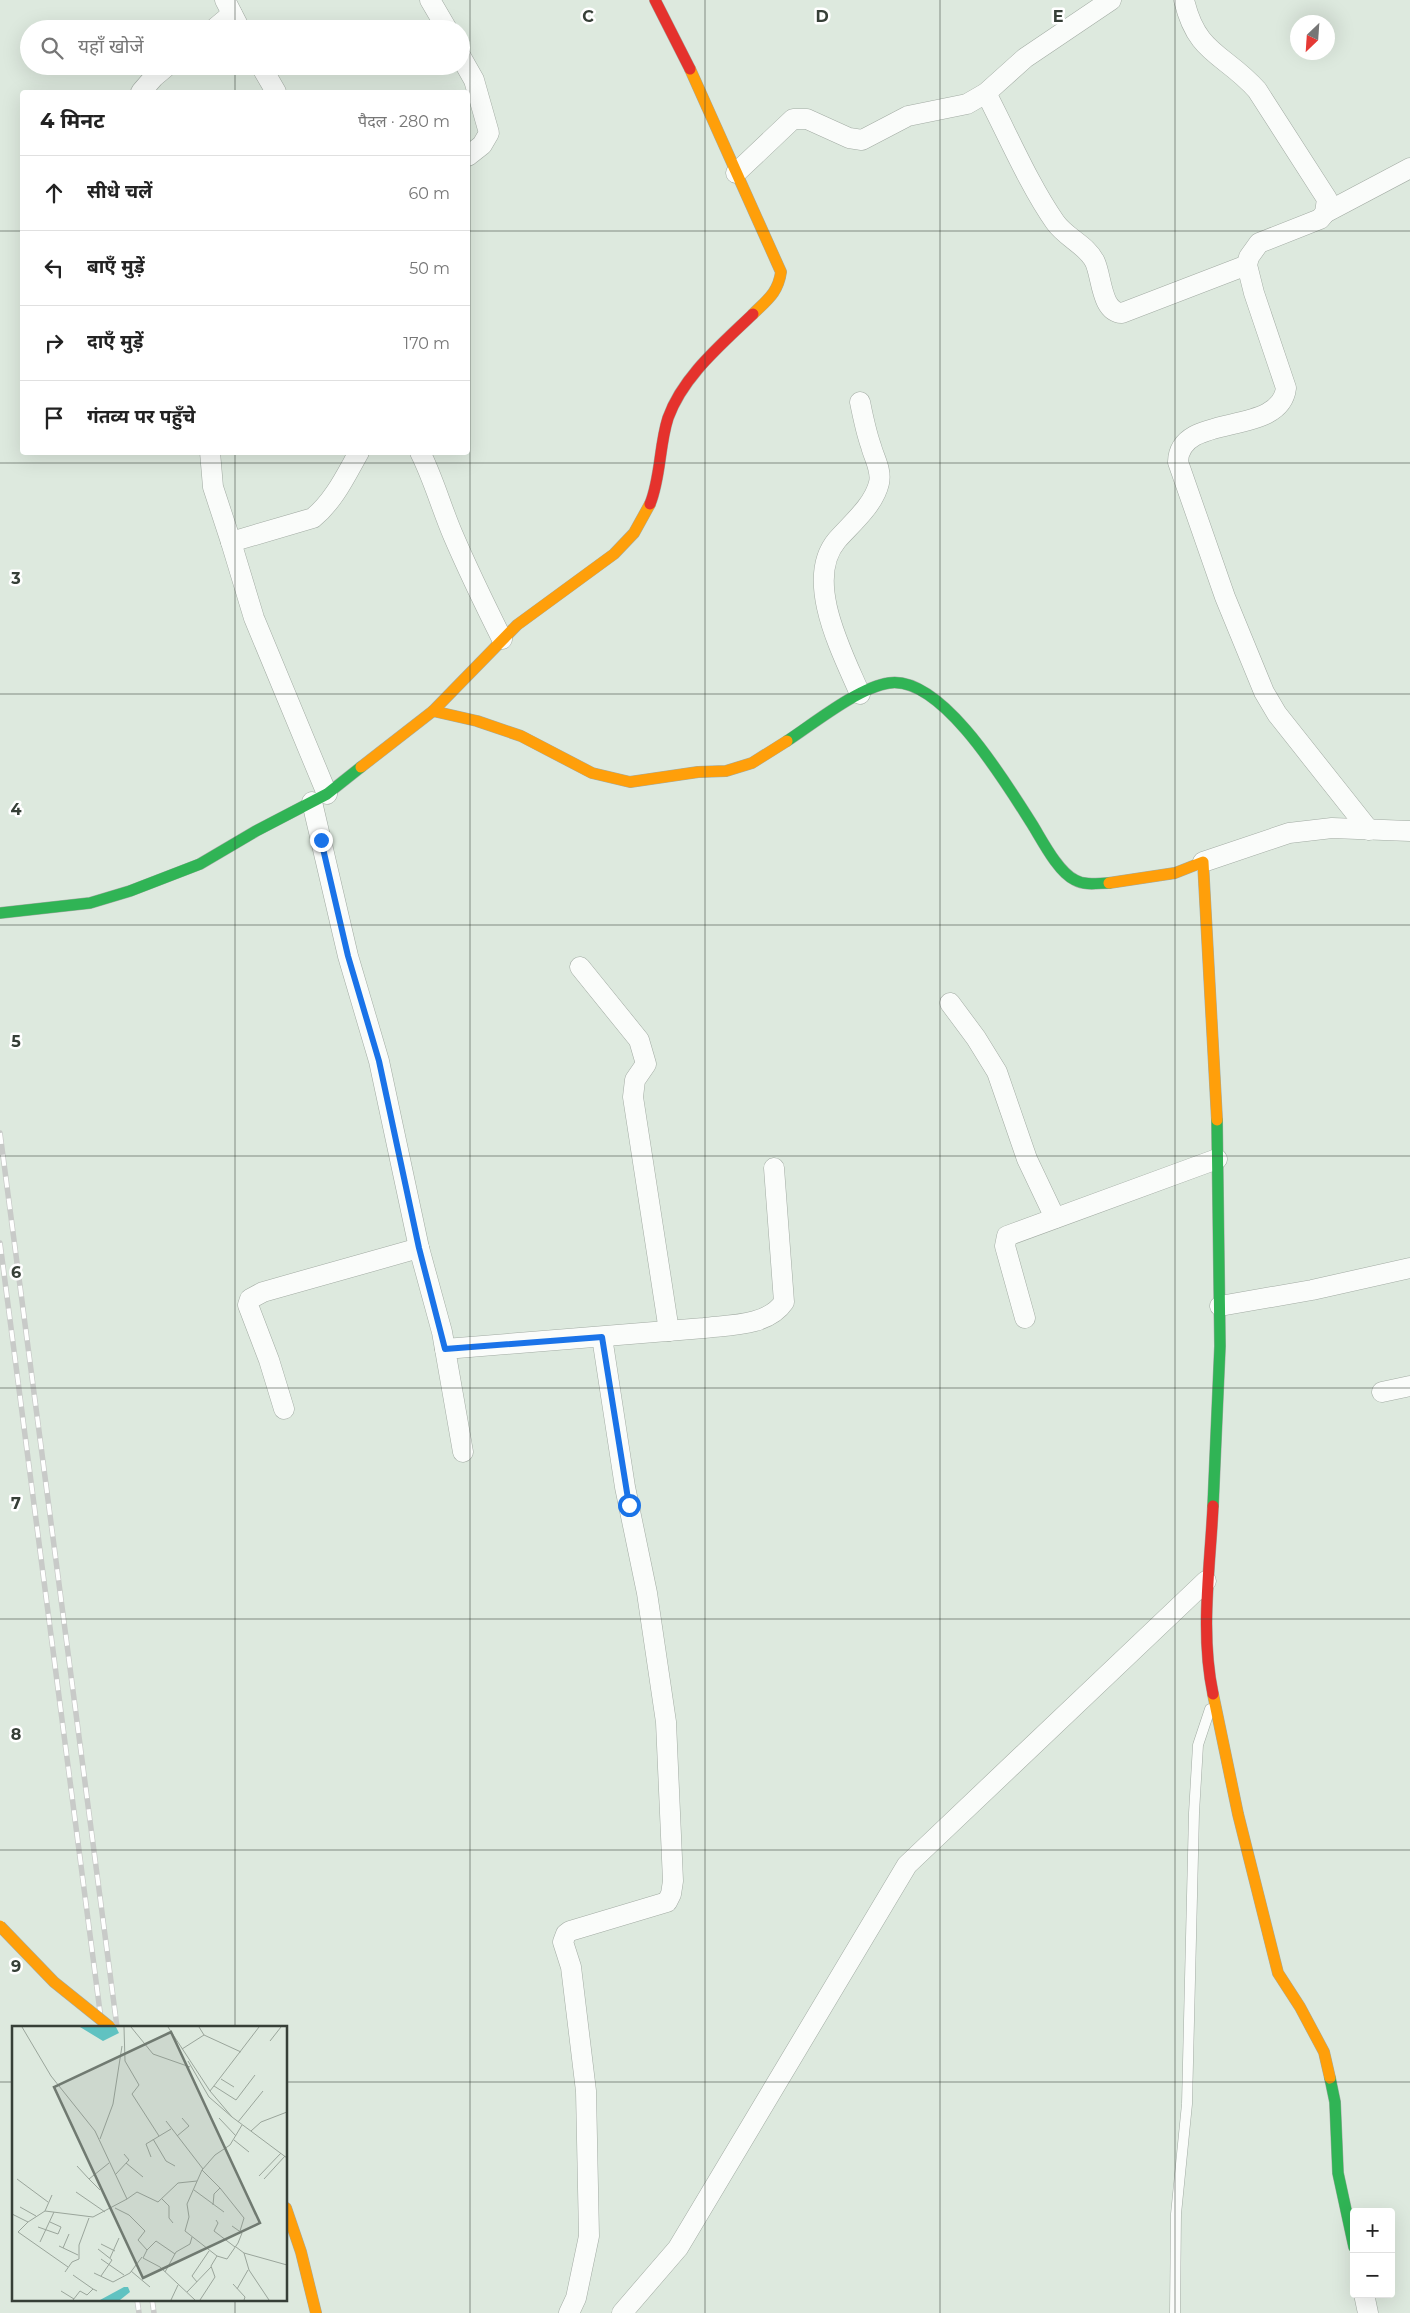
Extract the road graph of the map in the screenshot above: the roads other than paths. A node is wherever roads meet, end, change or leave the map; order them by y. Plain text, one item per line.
1 (430, 0) edge
2 (656, 0) edge
3 (1111, 0) edge
4 (1184, 0) edge
5 (442, 20) edge
6 (470, 73) edge
7 (156, 75) edge
8 (267, 75) edge
9 (143, 90) edge
10 (275, 90) edge
11 (986, 93) junction
12 (470, 154) edge
13 (1410, 168) edge
14 (736, 173) junction
15 (1325, 213) junction
16 (1247, 265) junction
17 (860, 402) dead end
18 (210, 455) edge
19 (357, 455) edge
20 (421, 455) edge
21 (231, 542) junction
22 (502, 639) junction
23 (860, 694) junction
24 (433, 711) junction
25 (319, 798) junction
26 (1369, 830) junction
27 (1410, 831) edge
28 (1204, 862) junction
29 (0, 914) edge
30 (580, 967) dead end
31 (950, 1003) dead end
32 (1217, 1159) junction
33 (774, 1168) dead end
34 (1055, 1218) junction
35 (419, 1248) junction
36 (1410, 1268) edge
37 (1220, 1306) junction
38 (1025, 1318) dead end
39 (670, 1331) junction
40 (602, 1337) junction
41 (445, 1349) junction
42 (1410, 1386) edge
43 (1382, 1392) dead end
44 (284, 1409) dead end
45 (464, 1452) dead end
46 (1206, 1581) junction
47 (1214, 1701) junction
48 (0, 1926) edge
49 (109, 2026) edge
50 (288, 2214) edge
51 (1350, 2228) edge
52 (1365, 2298) edge
53 (316, 2313) edge
54 (569, 2313) edge
55 (622, 2313) edge
56 (1175, 2313) edge
57 (1368, 2313) edge

1 - 5 street
2 - 14 street
3 - 11 street
4 - 15 street
6 - 12 street
7 - 9 street
8 - 10 street
11 - 14 street
11 - 16 street
13 - 15 street
14 - 22 street
15 - 16 street
16 - 26 street
17 - 23 street
18 - 21 street
19 - 21 street
20 - 22 street
21 - 25 street
22 - 24 street
23 - 24 street
23 - 28 street
24 - 25 street
25 - 29 street
25 - 35 street
26 - 27 street
26 - 28 street
28 - 32 street
30 - 39 street
31 - 34 street
32 - 34 street
32 - 37 street
33 - 39 street
34 - 38 street
35 - 41 street
35 - 44 street
36 - 37 street
37 - 46 street
39 - 40 street
40 - 41 street
40 - 54 street
41 - 45 street
42 - 43 street
46 - 47 street
46 - 55 street
47 - 51 street
47 - 56 lane
48 - 49 street, bridge
50 - 53 street
52 - 57 street

